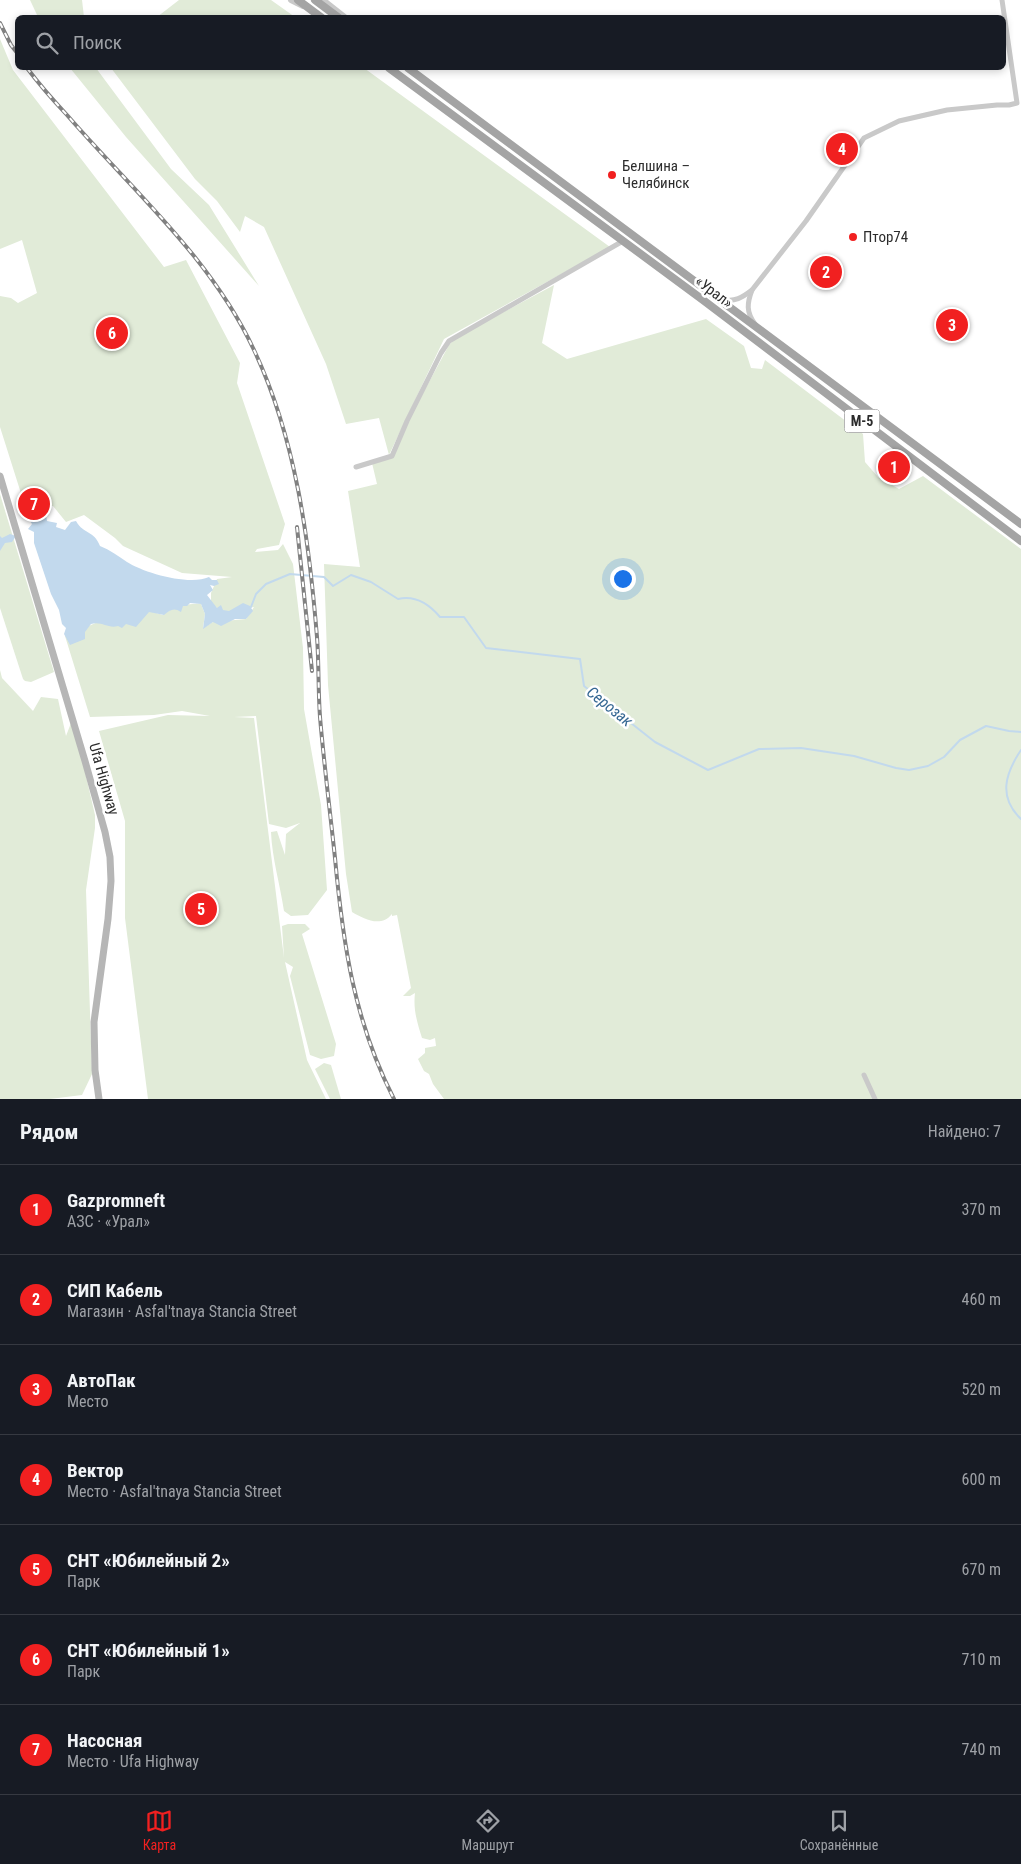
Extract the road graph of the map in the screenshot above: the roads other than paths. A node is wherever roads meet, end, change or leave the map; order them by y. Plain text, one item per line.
1 (290, 0) edge
2 (298, 0) edge
3 (315, 0) edge
4 (323, 0) edge
5 (1002, 0) edge
6 (308, 8) junction
7 (318, 15) edge
8 (335, 15) edge
9 (342, 15) edge
10 (1004, 15) edge
11 (1006, 24) edge
12 (392, 70) edge
13 (411, 70) edge
14 (1019, 102) edge
15 (622, 240) junction
16 (752, 290) junction
17 (715, 297) junction
18 (764, 334) junction
19 (356, 468) dead end
20 (0, 476) edge
21 (1021, 524) edge
22 (1021, 541) edge
23 (864, 1075) dead end
24 (99, 1099) edge
25 (875, 1099) edge

1 - 6 street
2 - 6 main road
3 - 8 main road
4 - 9 street
5 - 10 street
6 - 7 main road
11 - 14 street
12 - 15 main road, «Урал» / М-5
13 - 17 main road, «Урал» / М-5
14 - 16 street
15 - 19 street
15 - 22 main road, «Урал» / М-5
16 - 17 street
16 - 18 street
17 - 18 main road, «Урал» / М-5
18 - 21 main road, «Урал» / М-5
20 - 24 main road, Ufa Highway
23 - 25 street

